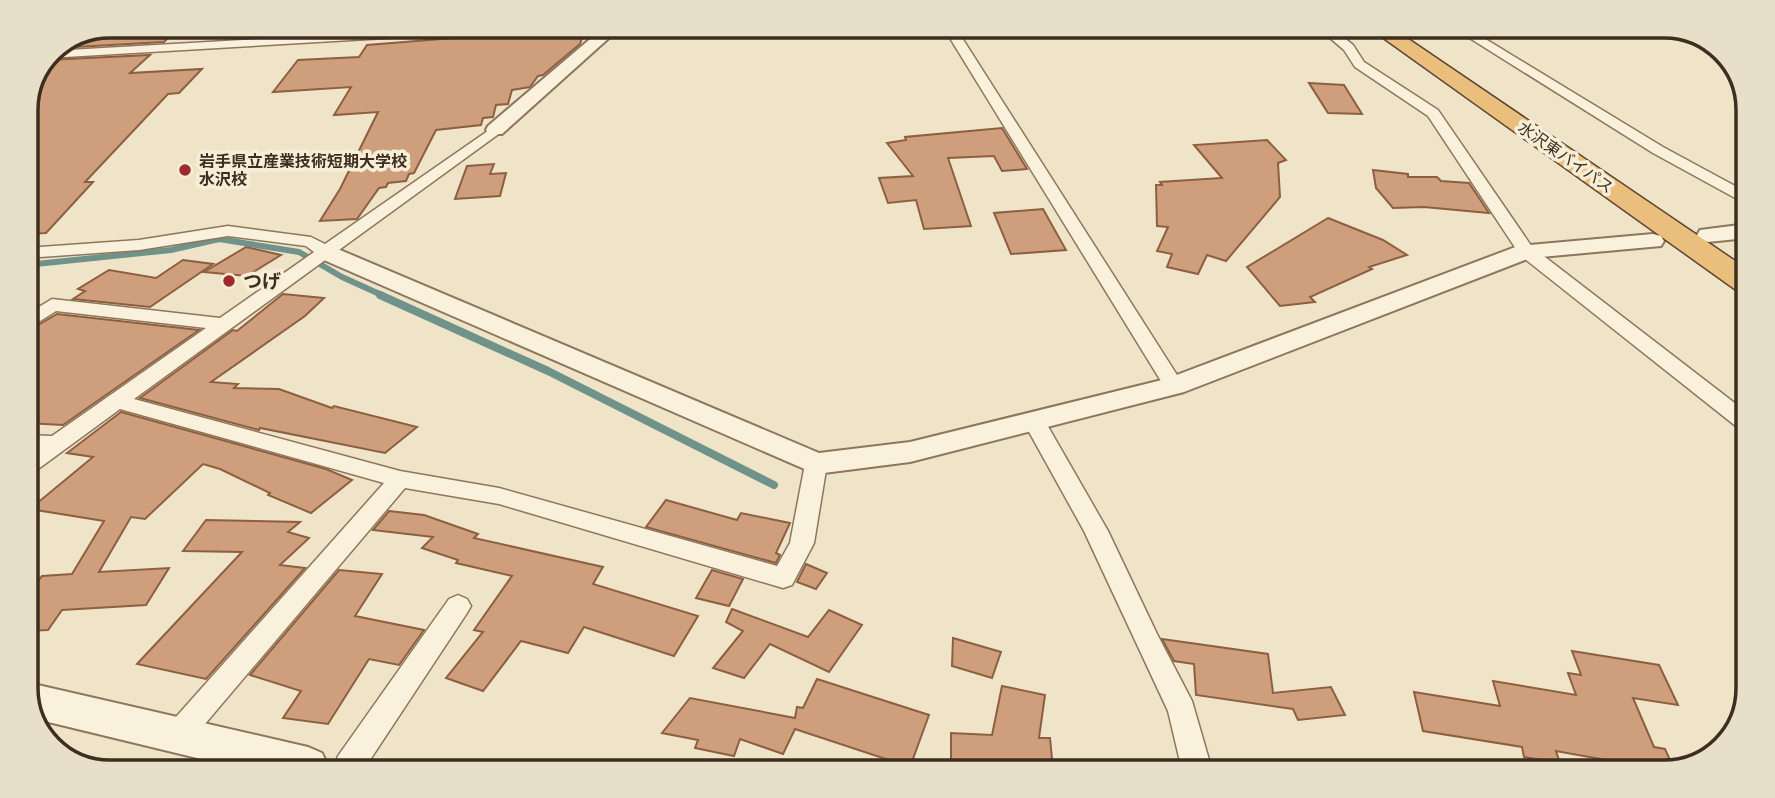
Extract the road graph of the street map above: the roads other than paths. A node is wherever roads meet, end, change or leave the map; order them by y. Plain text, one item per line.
1 (336, 38) edge
2 (601, 38) edge
3 (956, 38) edge
4 (1337, 38) edge
5 (1394, 38) edge
6 (1476, 38) edge
7 (67, 54) edge
8 (495, 130) joint
9 (1736, 193) edge
10 (1736, 231) edge
11 (1708, 235) dead end
12 (1653, 241) dead end
13 (1526, 251) junction
14 (39, 252) edge
15 (326, 252) junction
16 (1736, 275) edge
17 (39, 314) edge
18 (225, 324) junction
19 (1174, 386) junction
20 (116, 401) junction
21 (1736, 415) edge
22 (1034, 421) junction
23 (39, 443) edge
24 (55, 444) junction
25 (39, 456) edge
26 (816, 464) junction
27 (400, 479) junction
28 (458, 606) dead end
29 (41, 703) edge
30 (178, 735) junction
31 (283, 760) edge
32 (353, 760) edge
33 (1194, 760) edge

1 - 7 street
2 - 8 street
3 - 19 street
4 - 13 street
5 - 16 highway, 水沢東バイパス
6 - 9 street
8 - 15 street
10 - 11 street
12 - 13 street
13 - 19 street
13 - 21 street
14 - 15 street
15 - 18 street
15 - 26 street
17 - 18 street
18 - 20 street
19 - 22 street
20 - 24 street
20 - 27 street
22 - 26 street
22 - 33 street
23 - 24 street
24 - 25 street
26 - 27 street
27 - 30 street
28 - 32 street
29 - 30 street
30 - 31 street

